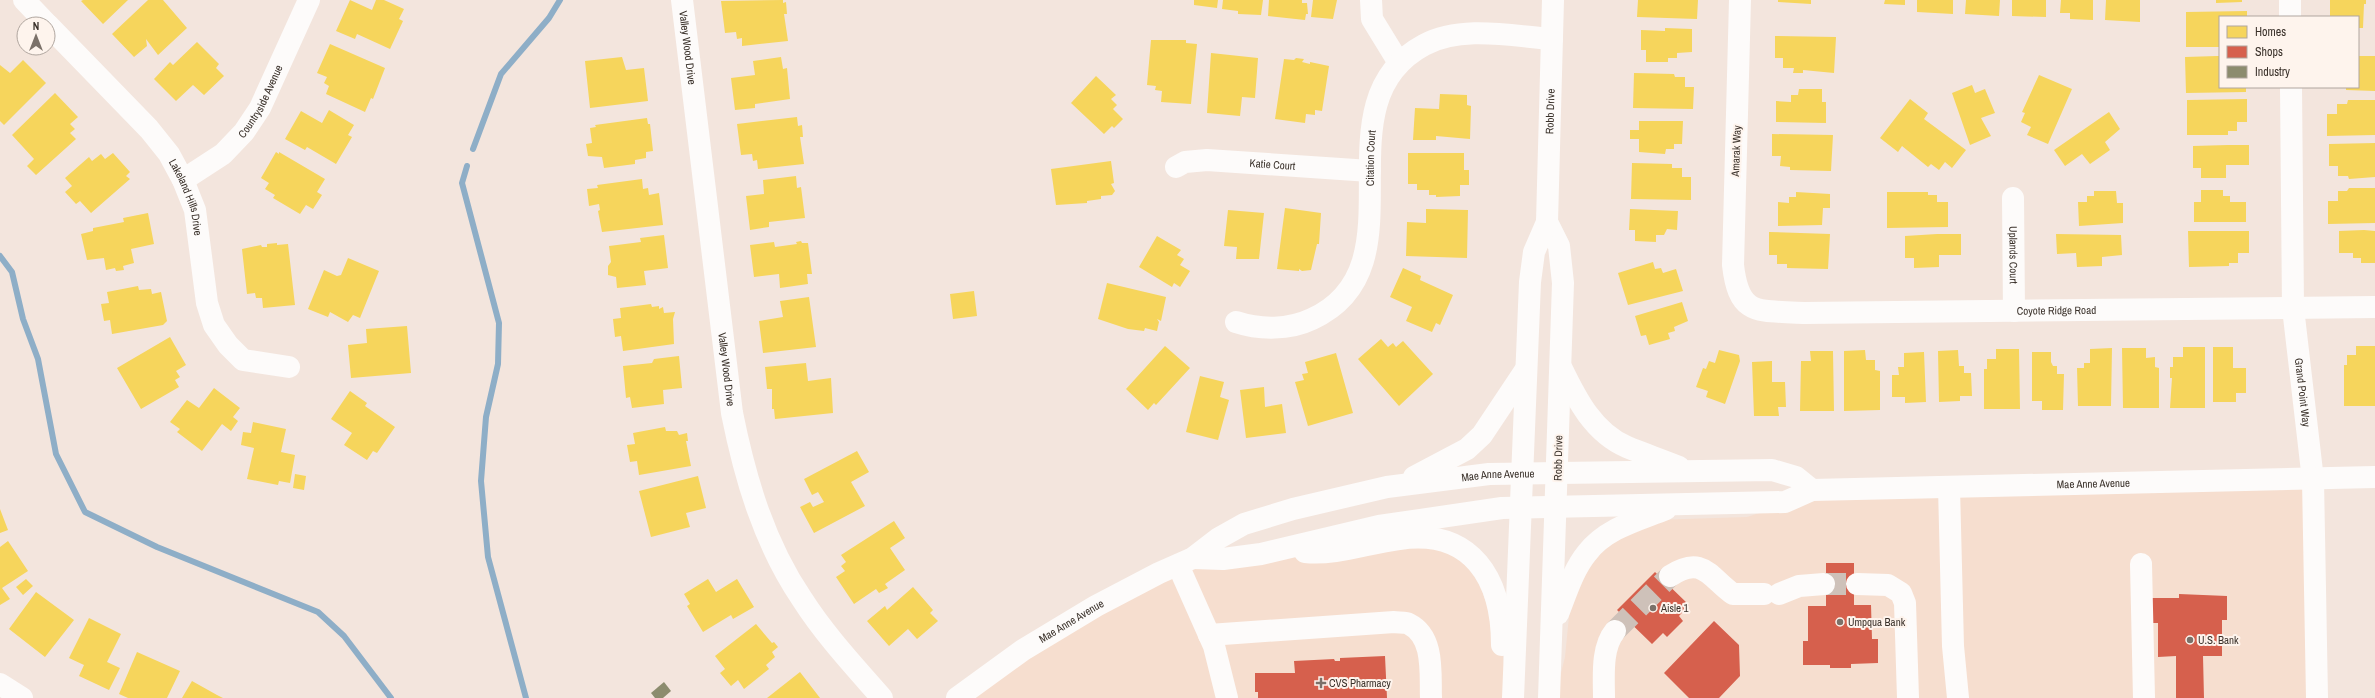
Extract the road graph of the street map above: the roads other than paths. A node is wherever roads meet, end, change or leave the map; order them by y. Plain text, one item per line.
1 (24, 0) edge
2 (309, 0) edge
3 (682, 0) edge
4 (1371, 0) edge
5 (1553, 0) edge
6 (1740, 0) edge
7 (2290, 0) edge
8 (40, 16) edge
9 (2290, 16) edge
10 (56, 32) edge
11 (1552, 39) junction
12 (1399, 63) junction
13 (2291, 88) edge
14 (1176, 167) dead end
15 (1370, 171) junction
16 (183, 180) junction
17 (2013, 198) dead end
18 (1547, 222) junction
19 (1742, 300) joint
20 (2375, 307) edge
21 (2293, 308) junction
22 (2014, 311) junction
23 (1236, 322) dead end
24 (1561, 366) junction
25 (289, 367) dead end
26 (1527, 368) junction
27 (1688, 470) junction
28 (1523, 472) junction
29 (1558, 472) junction
30 (2375, 478) edge
31 (2313, 480) junction
32 (1396, 486) junction
33 (1949, 487) junction
34 (1812, 490) junction
35 (1680, 503) junction
36 (1557, 506) junction
37 (1522, 507) junction
38 (1280, 550) junction
39 (1186, 561) junction
40 (2142, 564) dead end
41 (1670, 576) tunnel mouth
42 (1824, 584) tunnel mouth
43 (1857, 584) tunnel mouth
44 (1552, 628) junction
45 (1615, 631) tunnel mouth
46 (1209, 635) junction
47 (0, 684) edge
48 (1513, 696) edge
49 (22, 698) edge
50 (882, 698) edge
51 (957, 698) edge
52 (1227, 698) edge
53 (1431, 698) edge
54 (1550, 698) edge
55 (1604, 698) edge
56 (1908, 698) edge
57 (1958, 698) edge
58 (2144, 698) edge
59 (2317, 698) edge

1 - 8 main road, Lakeland Hills Drive
2 - 16 main road, Countryside Avenue
3 - 50 main road, Valley Wood Drive
4 - 12 main road
5 - 11 main road, Robb Drive
6 - 19 main road, Amarak Way
7 - 9 main road
10 - 16 main road, Lakeland Hills Drive
11 - 12 main road, Citation Court
11 - 18 main road, Robb Drive
12 - 15 main road, Citation Court
13 - 21 main road, Grand Point Way
14 - 15 main road, Katie Court
15 - 23 main road, Citation Court
16 - 25 main road, Lakeland Hills Drive
17 - 22 main road, Uplands Court
18 - 24 main road, Robb Drive
18 - 26 main road, Robb Drive
19 - 22 main road, Coyote Ridge Road
20 - 21 main road, Coyote Ridge Road
21 - 22 main road, Coyote Ridge Road
21 - 31 main road, Grand Point Way
24 - 27 main road
24 - 29 main road, Robb Drive
26 - 28 main road, Robb Drive
26 - 32 main road
27 - 29 main road, Mae Anne Avenue
27 - 34 main road, Mae Anne Avenue
28 - 29 main road, Mae Anne Avenue
28 - 32 main road, Mae Anne Avenue
28 - 37 main road, Robb Drive
29 - 36 main road, Robb Drive
30 - 31 main road, Mae Anne Avenue
31 - 33 main road, Mae Anne Avenue
31 - 59 main road, Grand Point Way
32 - 39 main road, Mae Anne Avenue
33 - 34 main road, Mae Anne Avenue
33 - 57 main road
34 - 35 main road, Mae Anne Avenue
35 - 36 main road, Mae Anne Avenue
35 - 44 main road
36 - 37 main road, Mae Anne Avenue
36 - 44 main road, Robb Drive
37 - 38 main road, Mae Anne Avenue
37 - 48 main road, Robb Drive
38 - 39 main road, Mae Anne Avenue
38 - 48 main road
39 - 46 main road
39 - 51 main road, Mae Anne Avenue
40 - 58 main road
41 - 42 main road
43 - 56 main road
44 - 54 main road, Robb Drive
45 - 55 main road
46 - 52 main road
46 - 53 main road
47 - 49 main road

